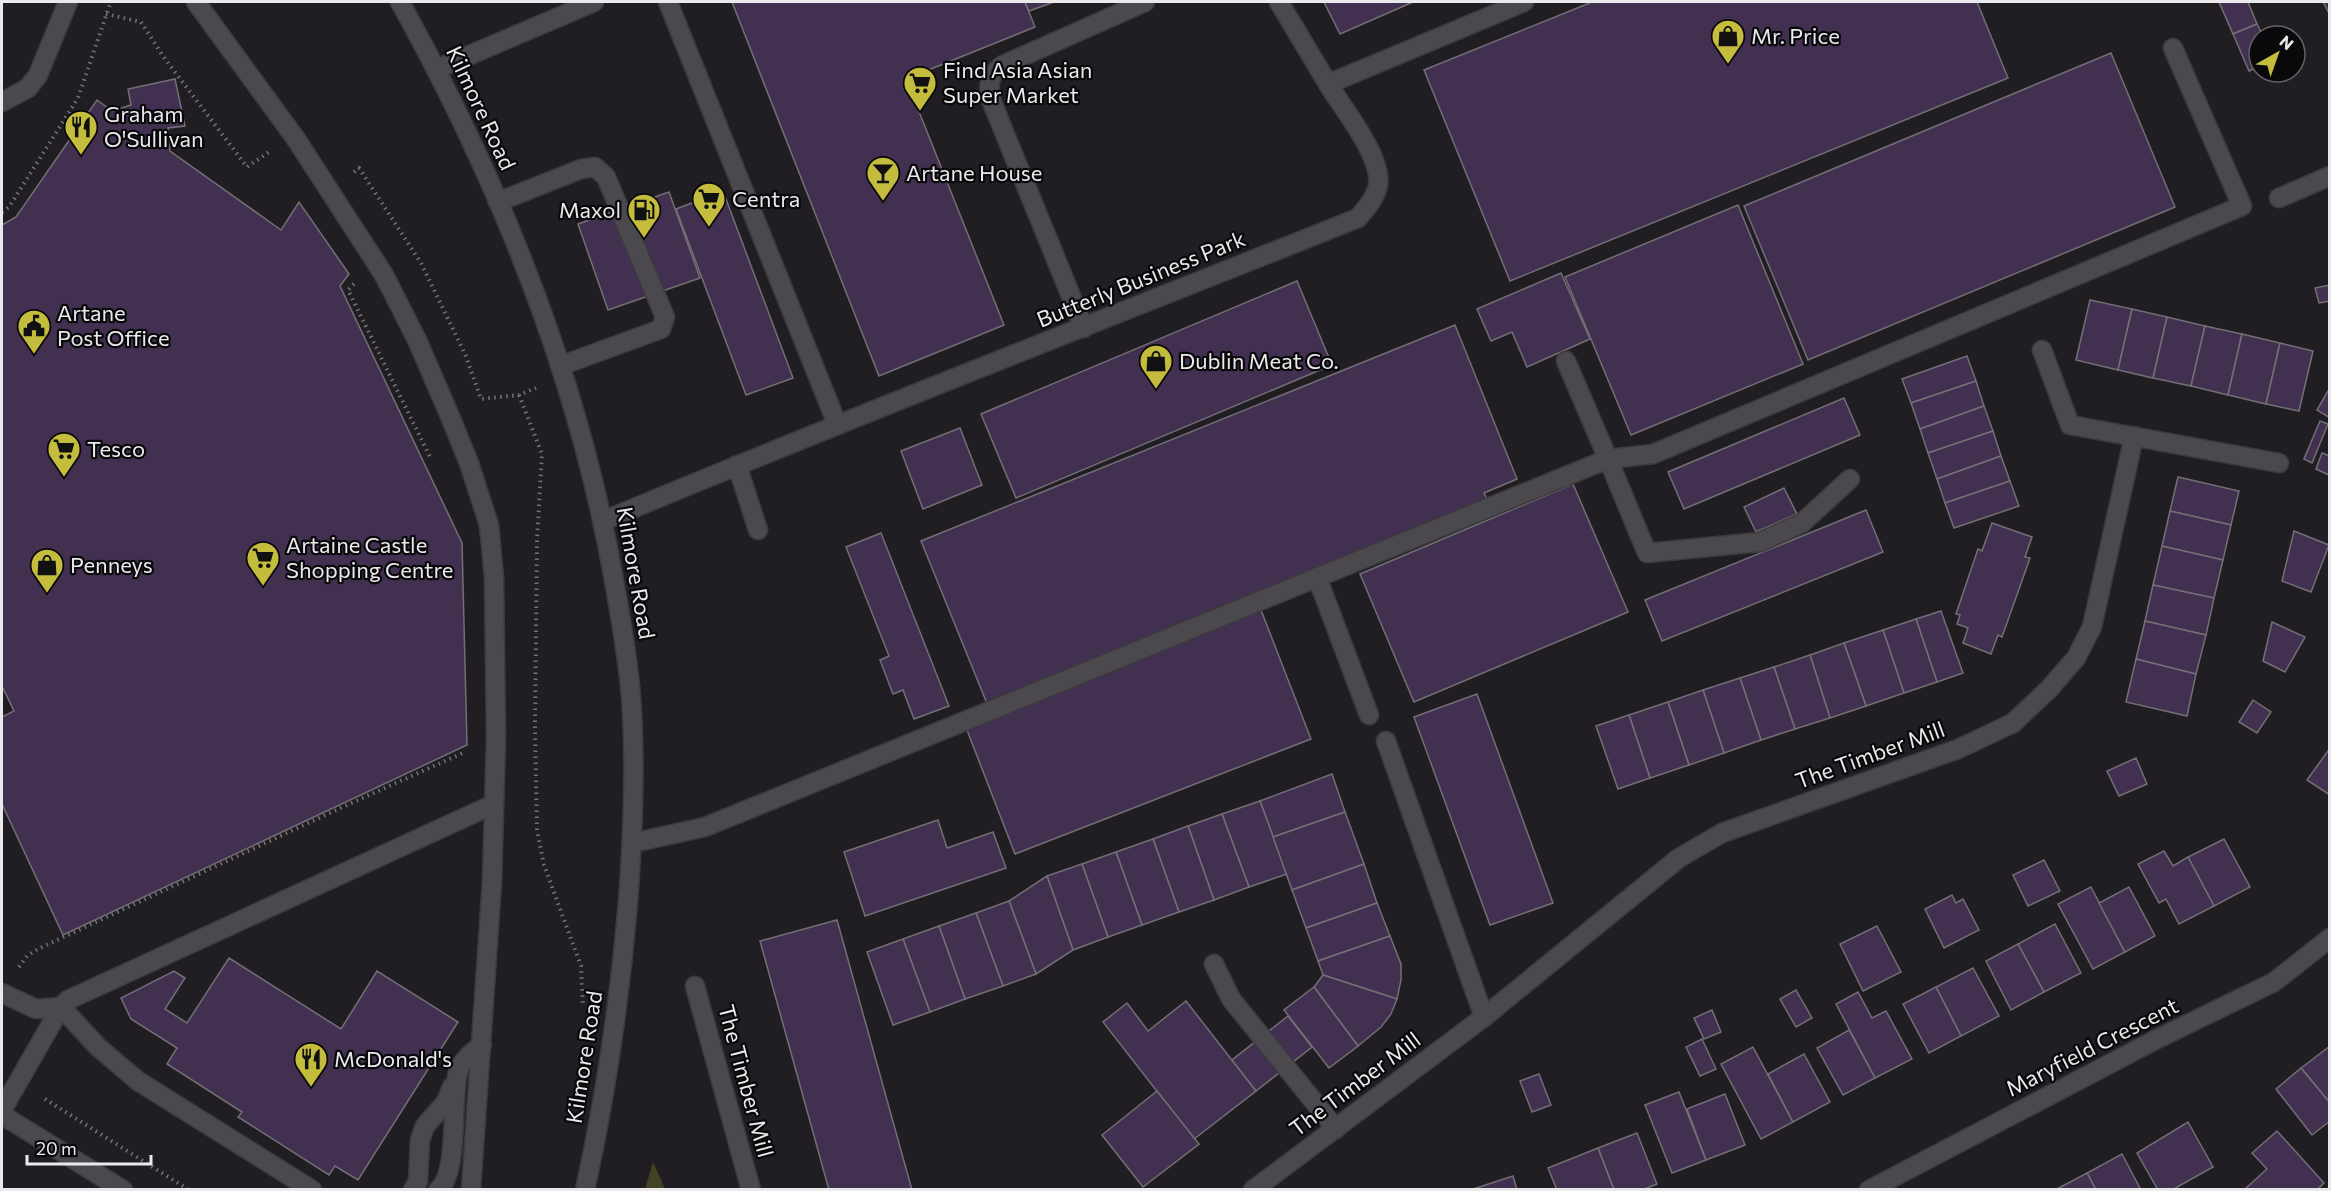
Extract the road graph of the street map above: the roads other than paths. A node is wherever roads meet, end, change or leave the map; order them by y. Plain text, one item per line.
1 (68, 2) edge
2 (196, 2) edge
3 (400, 2) edge
4 (594, 2) edge
5 (668, 2) edge
6 (1145, 2) edge
7 (1279, 2) edge
8 (1524, 2) edge
9 (2173, 48) dead end
10 (437, 69) junction
11 (1328, 84) junction
12 (2, 102) edge
13 (2330, 177) edge
14 (2279, 198) dead end
15 (498, 202) junction
16 (1084, 328) junction
17 (2042, 350) dead end
18 (1566, 361) dead end
19 (560, 366) junction
20 (837, 423) junction
21 (2134, 436) junction
22 (1608, 459) junction
23 (2279, 463) dead end
24 (737, 465) junction
25 (1850, 479) dead end
26 (603, 521) junction
27 (758, 530) dead end
28 (1317, 578) junction
29 (1369, 715) dead end
30 (1386, 741) dead end
31 (494, 804) junction
32 (632, 843) junction
33 (2330, 938) edge
34 (1214, 964) dead end
35 (695, 986) dead end
36 (2, 993) edge
37 (61, 1007) junction
38 (1484, 1017) junction
39 (482, 1045) junction
40 (458, 1071) junction
41 (2, 1112) edge
42 (1336, 1129) junction
43 (123, 1190) edge
44 (312, 1190) edge
45 (413, 1190) edge
46 (438, 1190) edge
47 (471, 1190) edge
48 (585, 1190) edge
49 (751, 1190) edge
50 (1253, 1190) edge
51 (1869, 1190) edge

1 - 12 street
2 - 31 street
3 - 10 street, Kilmore Road
4 - 10 street
5 - 20 street
6 - 16 street
7 - 11 street, Butterly Business Park
8 - 11 street
9 - 22 street
10 - 15 street, Kilmore Road
11 - 16 street, Butterly Business Park
13 - 14 street
15 - 19 street, Kilmore Road
15 - 19 street
16 - 20 street, Butterly Business Park
17 - 21 street
18 - 22 street
19 - 26 street, Kilmore Road
20 - 24 street, Butterly Business Park
21 - 23 street
21 - 38 street, The Timber Mill
22 - 25 street
22 - 28 street
24 - 26 street, Butterly Business Park
24 - 27 street
26 - 32 street, Kilmore Road
28 - 29 street
28 - 32 street
30 - 38 street
31 - 37 street
31 - 39 street
32 - 48 street, Kilmore Road
33 - 51 street, Maryfield Crescent
34 - 42 street
35 - 49 street, The Timber Mill
36 - 37 street
37 - 41 street
37 - 44 street
38 - 42 street, The Timber Mill
39 - 40 street
39 - 47 street
40 - 45 street
40 - 46 street
41 - 43 street
42 - 50 street, The Timber Mill

